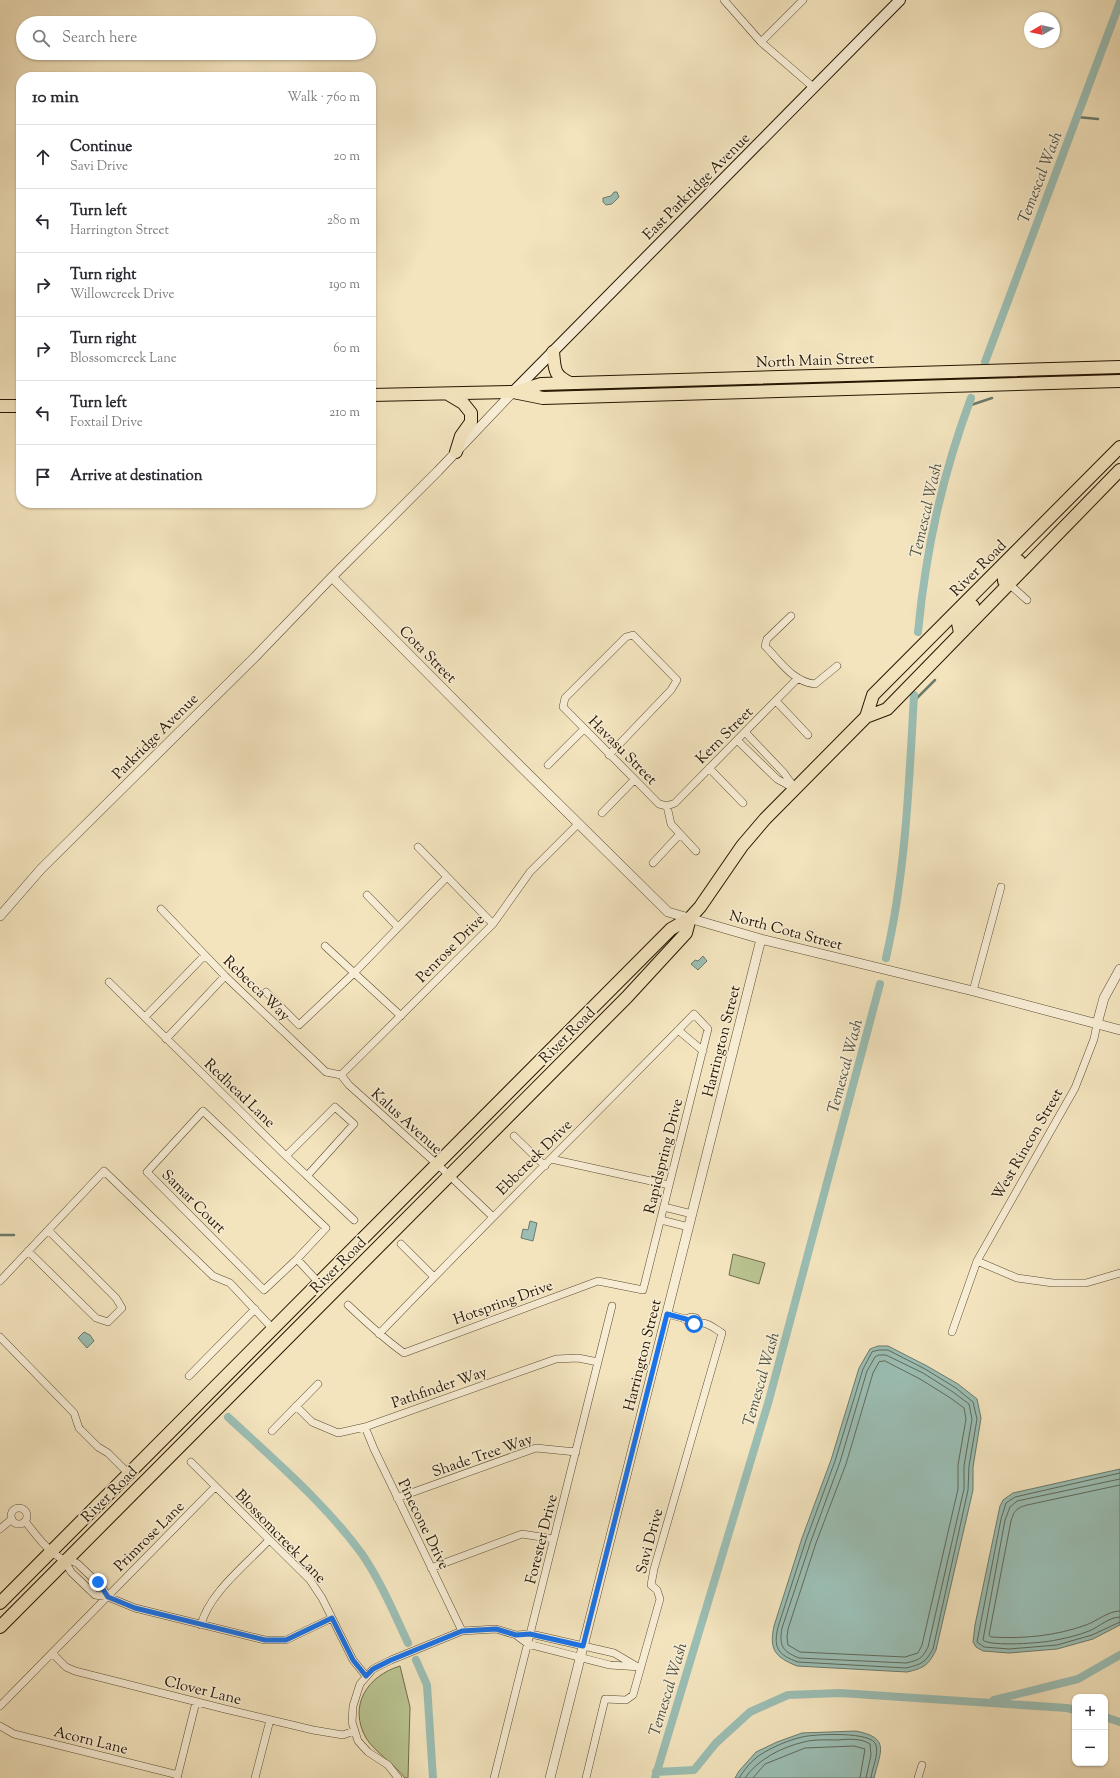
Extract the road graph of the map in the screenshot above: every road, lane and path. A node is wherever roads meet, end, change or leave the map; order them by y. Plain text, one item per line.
1 (724, 0) edge
2 (803, 0) edge
3 (900, 0) edge
4 (761, 42) junction
5 (814, 87) junction
6 (553, 352) junction
7 (1120, 367) edge
8 (1120, 381) edge
9 (570, 383) junction
10 (513, 392) junction
11 (447, 393) junction
12 (376, 395) edge
13 (0, 406) edge
14 (16, 406) edge
15 (1120, 447) edge
16 (456, 452) junction
17 (1120, 470) edge
18 (1067, 502) junction
19 (332, 577) junction
20 (1009, 584) junction
21 (981, 588) junction
22 (1027, 600) dead end
23 (791, 616) dead end
24 (960, 633) junction
25 (837, 666) dead end
26 (797, 679) junction
27 (776, 701) junction
28 (866, 716) junction
29 (584, 729) junction
30 (745, 732) junction
31 (808, 735) dead end
32 (737, 740) junction
33 (505, 751) joint
34 (609, 755) junction
35 (548, 765) dead end
36 (709, 768) junction
37 (634, 780) junction
38 (795, 789) junction
39 (743, 803) dead end
40 (668, 806) junction
41 (602, 813) dead end
42 (578, 824) junction
43 (680, 834) junction
44 (418, 847) dead end
45 (696, 851) dead end
46 (652, 863) dead end
47 (447, 877) junction
48 (1001, 887) dead end
49 (367, 896) dead end
50 (161, 909) dead end
51 (0, 916) edge
52 (690, 918) junction
53 (493, 924) junction
54 (398, 927) junction
55 (761, 939) junction
56 (325, 946) dead end
57 (205, 955) junction
58 (1120, 969) edge
59 (354, 972) junction
60 (225, 976) junction
61 (109, 982) dead end
62 (972, 991) junction
63 (266, 992) dead end
64 (401, 1016) junction
65 (145, 1017) junction
66 (1097, 1024) junction
67 (708, 1029) joint
68 (678, 1030) junction
69 (1120, 1030) edge
70 (166, 1039) junction
71 (703, 1051) junction
72 (342, 1075) junction
73 (514, 1136) dead end
74 (286, 1156) junction
75 (551, 1159) junction
76 (436, 1164) junction
77 (544, 1166) junction
78 (449, 1175) junction
79 (307, 1176) junction
80 (669, 1185) junction
81 (664, 1207) junction
82 (692, 1214) junction
83 (492, 1216) junction
84 (354, 1220) dead end
85 (661, 1220) junction
86 (689, 1227) junction
87 (48, 1230) junction
88 (401, 1244) dead end
89 (28, 1252) junction
90 (297, 1259) junction
91 (977, 1261) junction
92 (1120, 1273) edge
93 (434, 1277) junction
94 (0, 1281) edge
95 (319, 1282) junction
96 (643, 1290) joint
97 (348, 1305) dead end
98 (612, 1306) dead end
99 (255, 1309) junction
100 (667, 1314) junction
101 (273, 1329) junction
102 (952, 1332) dead end
103 (379, 1334) junction
104 (0, 1337) edge
105 (598, 1362) junction
106 (189, 1376) dead end
107 (318, 1384) dead end
108 (296, 1406) junction
109 (365, 1427) junction
110 (272, 1431) dead end
111 (576, 1452) junction
112 (191, 1462) dead end
113 (128, 1474) junction
114 (215, 1487) junction
115 (398, 1498) junction
116 (12, 1519) junction
117 (25, 1521) junction
118 (0, 1529) edge
119 (554, 1539) junction
120 (269, 1540) junction
121 (52, 1551) junction
122 (66, 1560) junction
123 (431, 1568) junction
124 (108, 1597) junction
125 (0, 1603) edge
126 (332, 1618) junction
127 (201, 1625) junction
128 (0, 1627) edge
129 (462, 1631) junction
130 (530, 1634) junction
131 (516, 1635) junction
132 (528, 1644) junction
133 (583, 1646) junction
134 (52, 1653) junction
135 (580, 1658) junction
136 (638, 1666) junction
137 (366, 1676) junction
138 (196, 1702) junction
139 (0, 1706) edge
140 (270, 1720) junction
141 (0, 1726) edge
142 (354, 1731) junction
143 (922, 1765) dead end
144 (178, 1777) edge
145 (255, 1778) edge
146 (398, 1778) edge
147 (494, 1778) edge
148 (550, 1778) edge
149 (586, 1778) edge
150 (918, 1778) edge

1 - 4 street
2 - 4 street
3 - 5 main road, East Parkridge Avenue
4 - 5 street
5 - 6 main road, East Parkridge Avenue
6 - 9 main road
6 - 10 main road, East Parkridge Avenue
7 - 9 main road, North Main Street
8 - 10 main road, North Main Street
9 - 10 main road, North Main Street
10 - 11 main road, North Main Street
10 - 16 street, Parkridge Avenue
11 - 12 main road, North Main Street
11 - 16 main road
13 - 14 main road
15 - 18 main road, River Road
16 - 19 street, Parkridge Avenue
17 - 20 main road, River Road
18 - 20 main road
18 - 21 main road, River Road
19 - 33 street, Cota Street
19 - 51 street, Parkridge Avenue
20 - 22 street
20 - 24 main road, River Road
21 - 24 main road
21 - 28 main road, River Road
23 - 26 street
24 - 28 main road, River Road
25 - 26 street
26 - 27 street, Kern Street
27 - 30 street, Kern Street
27 - 31 street
28 - 38 main road, River Road
29 - 34 street, Havasu Street
29 - 34 street, Havasu Street
29 - 35 street
30 - 32 street, Kern Street
30 - 38 street
32 - 36 street, Kern Street
32 - 38 street
33 - 42 street, North Cota Street
34 - 37 street, Havasu Street
36 - 39 street
36 - 40 street, Kern Street
37 - 40 street, Havasu Street
37 - 41 street
38 - 52 main road, River Road
40 - 43 street
42 - 52 street, North Cota Street
42 - 53 street, Penrose Drive
43 - 45 street
43 - 46 street
44 - 47 street
47 - 53 street
47 - 54 street
48 - 62 street
49 - 54 street
50 - 57 street, Rebecca Way
52 - 55 street, North Cota Street
52 - 76 main road, River Road
52 - 78 main road, River Road
53 - 64 street, Penrose Drive
54 - 59 street
55 - 62 street, North Cota Street
55 - 82 street, Harrington Street
56 - 59 street
57 - 60 street, Rebecca Way
57 - 65 street
58 - 66 street, West Rincon Street
59 - 63 street
59 - 64 street
60 - 70 street
60 - 72 street, Rebecca Way
61 - 65 street, Redhead Lane
62 - 66 street, North Cota Street
64 - 72 street, Penrose Drive
65 - 70 street, Redhead Lane
66 - 69 street, North Cota Street
66 - 91 street, West Rincon Street
67 - 68 street, Ebbcreek Drive
67 - 71 street, Rapidspring Drive
68 - 71 street
68 - 75 street, Ebbcreek Drive
70 - 74 street, Redhead Lane
71 - 80 street, Rapidspring Drive
72 - 76 street, Kalus Avenue
73 - 77 street
74 - 79 street, Redhead Lane
74 - 79 street
75 - 77 street, Ebbcreek Drive
75 - 80 street
76 - 78 street, Kalus Avenue
76 - 95 main road, River Road
77 - 83 street, Ebbcreek Drive
78 - 83 street, Kalus Avenue
78 - 122 main road, River Road
79 - 84 street, Redhead Lane
80 - 81 street, Rapidspring Drive
81 - 82 street
81 - 85 street, Rapidspring Drive
82 - 86 street, Harrington Street
83 - 93 street, Ebbcreek Drive
85 - 86 street
85 - 96 street, Rapidspring Drive
86 - 100 street, Harrington Street
87 - 89 street
87 - 89 street
87 - 99 street
88 - 93 street
89 - 94 street
90 - 90 street, Samar Court
90 - 95 street
91 - 92 street
91 - 102 street, West Rincon Street
93 - 103 street, Ebbcreek Drive
95 - 101 main road, River Road
96 - 103 street, Hotspring Drive
97 - 103 street
98 - 105 street, Forester Drive
99 - 101 street
99 - 106 street
100 - 133 street, Harrington Street
100 - 136 street, Savi Drive
101 - 113 main road, River Road
104 - 113 street
105 - 109 street, Pathfinder Way
105 - 111 street, Forester Drive
107 - 108 street
108 - 109 street, Pathfinder Way
108 - 110 street
109 - 115 street, Pinecone Drive
111 - 115 street, Shade Tree Way
111 - 119 street, Forester Drive
112 - 114 street, Blossomcreek Lane
113 - 121 main road, River Road
114 - 120 street, Blossomcreek Lane
114 - 124 street, Primrose Lane
115 - 123 street, Pinecone Drive
116 - 117 street
116 - 117 street
116 - 118 street
117 - 121 street
119 - 123 street
119 - 130 street, Forester Drive
120 - 126 street, Blossomcreek Lane
120 - 127 street
121 - 122 street
121 - 125 main road, River Road
122 - 124 street
122 - 124 street
122 - 128 main road, River Road
123 - 129 street, Pinecone Drive
124 - 127 street
124 - 134 street, Primrose Lane
126 - 127 street
126 - 137 street, Blossomcreek Lane
129 - 131 street
129 - 137 street
130 - 131 street
130 - 132 street, Forester Drive
130 - 133 street
131 - 132 street
132 - 135 street
132 - 147 street, Forester Drive
133 - 135 street, Harrington Street
133 - 136 street
134 - 138 street, Clover Lane
134 - 139 street, Primrose Lane
135 - 136 street
135 - 148 street, Harrington Street
136 - 149 street, Savi Drive
137 - 142 street
138 - 140 street, Clover Lane
138 - 144 street
140 - 142 street, Clover Lane
140 - 145 street
141 - 144 street, Acorn Lane
142 - 146 street
143 - 150 street

